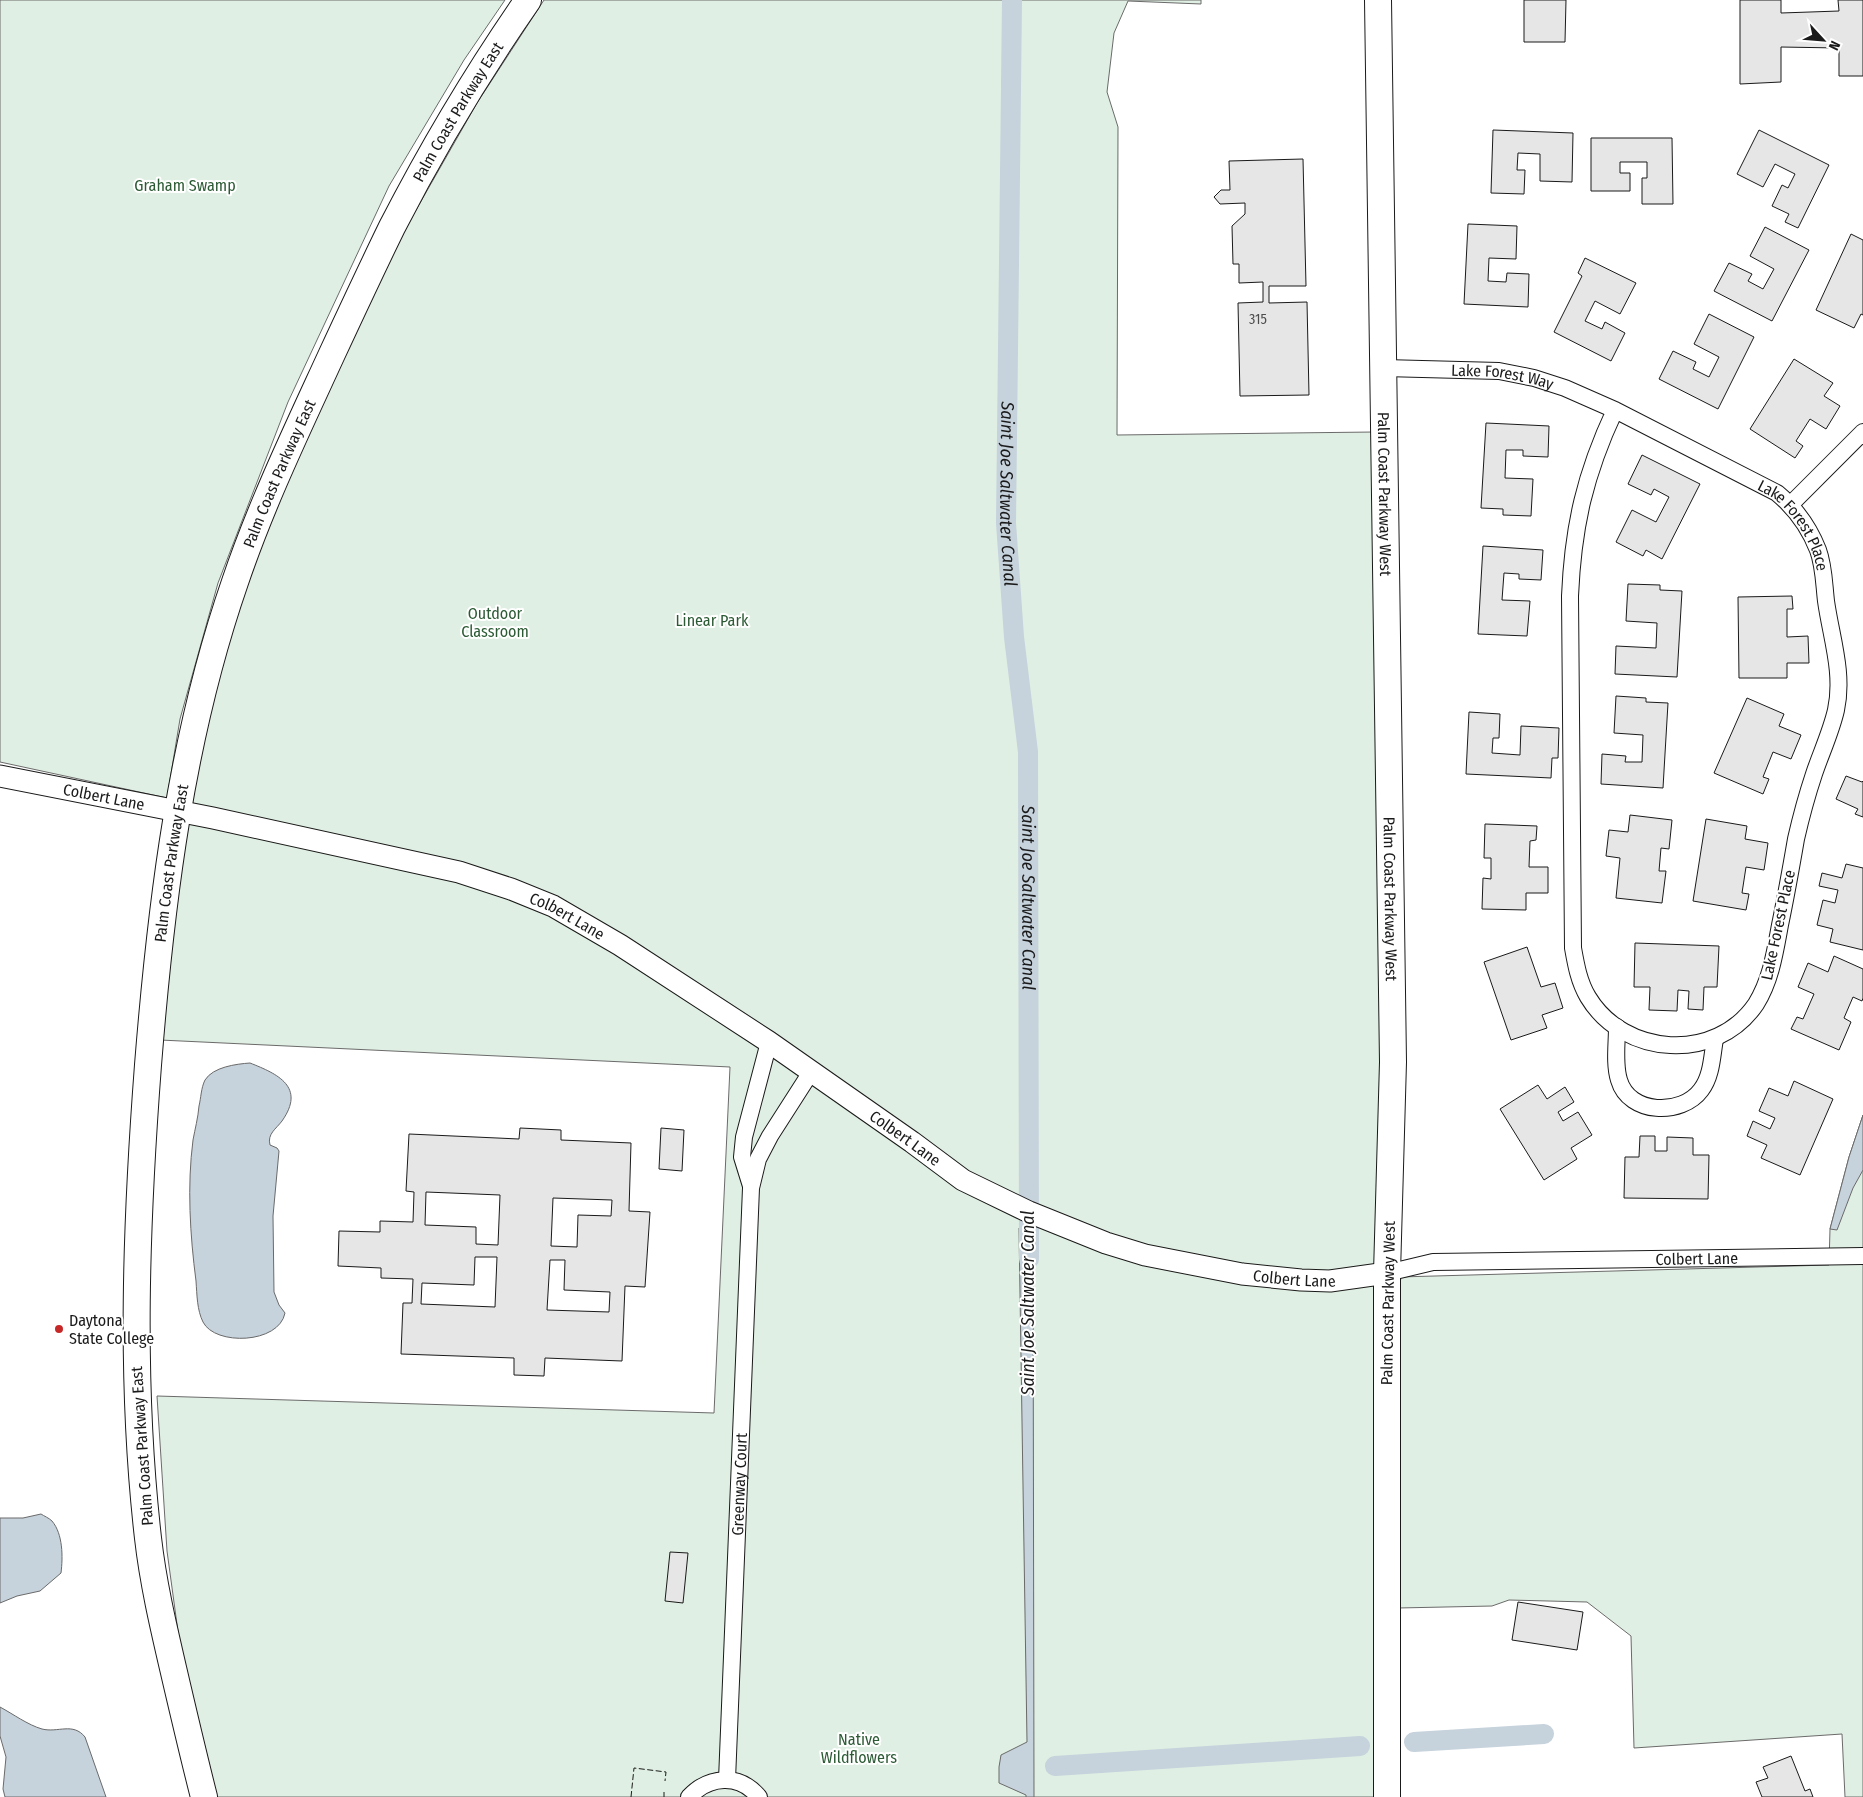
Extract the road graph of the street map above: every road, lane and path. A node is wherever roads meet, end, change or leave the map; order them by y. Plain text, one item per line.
1 (528, 0) edge
2 (1378, 0) edge
3 (1384, 368) junction
4 (1615, 410) junction
5 (1863, 432) edge
6 (1791, 504) junction
7 (0, 776) edge
8 (176, 812) junction
9 (1617, 1027) junction
10 (1715, 1038) junction
11 (769, 1042) junction
12 (811, 1072) junction
13 (751, 1188) junction
14 (1863, 1256) edge
15 (1387, 1273) junction
16 (727, 1780) junction
17 (204, 1797) edge
18 (689, 1797) edge
19 (759, 1797) edge
20 (1387, 1797) edge

1 - 8 main road, Palm Coast Parkway East
2 - 3 main road, Palm Coast Parkway West
3 - 4 street, Lake Forest Way
3 - 15 main road, Palm Coast Parkway West
4 - 6 street, Lake Forest Place
4 - 9 street, Lake Forest Place
5 - 6 street
6 - 10 street, Lake Forest Place
7 - 8 street, Colbert Lane
8 - 11 street, Colbert Lane
8 - 17 main road, Palm Coast Parkway East
9 - 10 street, Lake Forest Place
9 - 10 street
11 - 12 street, Colbert Lane
11 - 13 street
12 - 13 street
12 - 15 street, Colbert Lane
13 - 16 street, Greenway Court
14 - 15 street, Colbert Lane
15 - 20 main road, Palm Coast Parkway West
16 - 18 street
16 - 19 street

